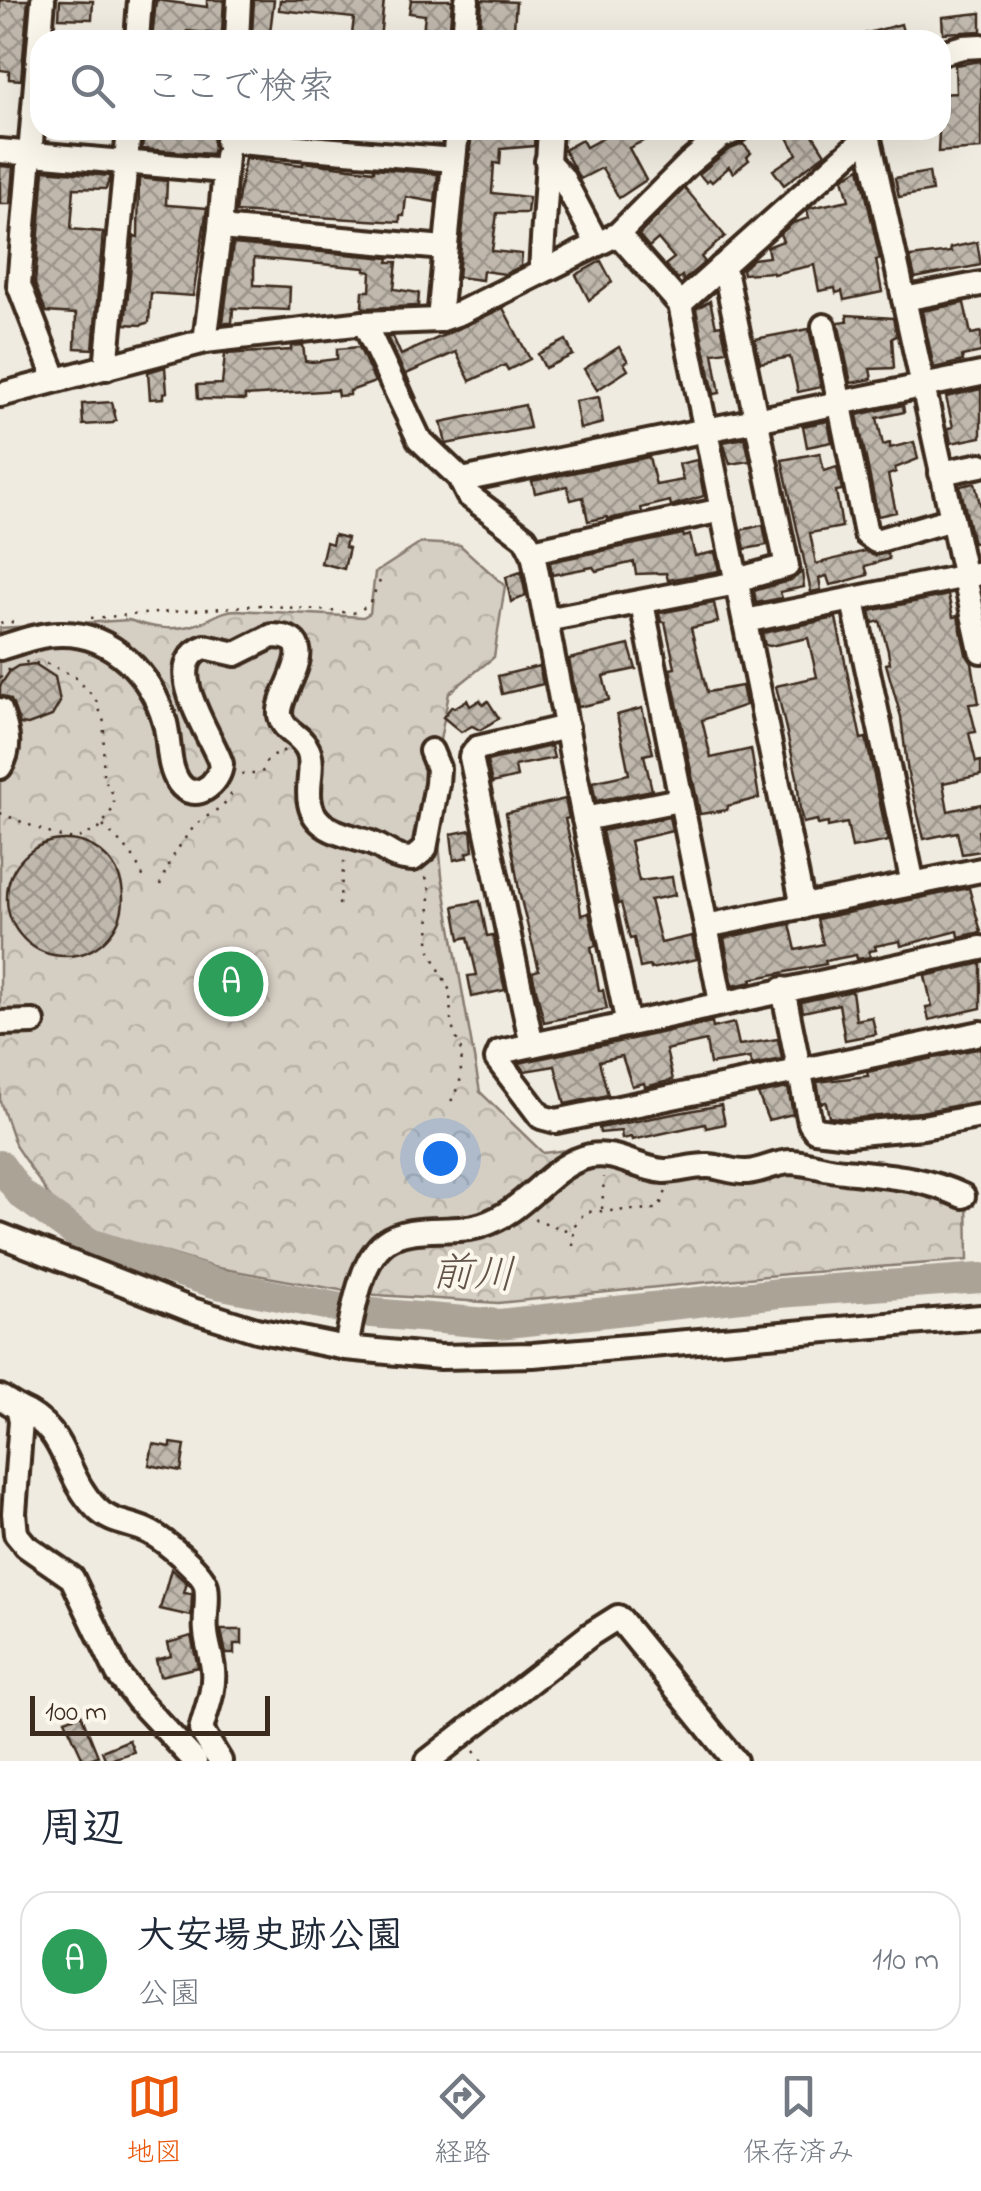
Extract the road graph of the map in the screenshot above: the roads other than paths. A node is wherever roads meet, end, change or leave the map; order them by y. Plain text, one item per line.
1 (43, 0) edge
2 (140, 0) edge
3 (239, 0) edge
4 (467, 0) edge
5 (40, 30) edge
6 (137, 30) edge
7 (237, 30) edge
8 (465, 30) edge
9 (981, 46) edge
10 (951, 50) edge
11 (30, 140) edge
12 (128, 140) edge
13 (228, 140) edge
14 (266, 140) edge
15 (456, 140) edge
16 (549, 140) edge
17 (716, 140) edge
18 (859, 140) edge
19 (870, 140) edge
20 (0, 151) edge
21 (29, 154) junction
22 (454, 160) junction
23 (547, 161) junction
24 (126, 164) junction
25 (224, 170) junction
26 (220, 228) junction
27 (608, 239) junction
28 (444, 248) junction
29 (721, 268) junction
30 (541, 271) junction
31 (981, 284) edge
32 (904, 299) junction
33 (680, 304) junction
34 (439, 320) junction
35 (364, 324) junction
36 (824, 326) dead end
37 (205, 341) junction
38 (106, 368) junction
39 (981, 374) edge
40 (55, 378) junction
41 (922, 386) junction
42 (0, 395) edge
43 (838, 404) junction
44 (755, 421) junction
45 (705, 432) junction
46 (981, 464) edge
47 (942, 473) junction
48 (462, 480) junction
49 (722, 510) junction
50 (952, 519) junction
51 (532, 551) junction
52 (973, 574) edge
53 (736, 582) junction
54 (852, 601) junction
55 (642, 602) junction
56 (546, 620) junction
57 (745, 622) junction
58 (0, 648) edge
59 (981, 651) edge
60 (0, 710) edge
61 (566, 728) junction
62 (431, 751) dead end
63 (0, 768) edge
64 (678, 800) junction
65 (584, 819) junction
66 (981, 870) edge
67 (913, 884) junction
68 (803, 907) junction
69 (706, 926) junction
70 (981, 948) edge
71 (783, 989) junction
72 (721, 1002) junction
73 (33, 1022) dead end
74 (0, 1023) edge
75 (628, 1024) junction
76 (981, 1033) edge
77 (532, 1045) junction
78 (799, 1070) junction
79 (981, 1116) edge
80 (963, 1196) dead end
81 (0, 1235) edge
82 (978, 1317) edge
83 (346, 1348) junction
84 (9, 1403) edge
85 (194, 1761) edge
86 (220, 1761) edge
87 (428, 1761) edge
88 (734, 1761) edge

1 - 5 street
2 - 6 street
3 - 7 street
4 - 8 street
9 - 10 street
11 - 21 street
12 - 24 street
13 - 25 street
14 - 22 street
15 - 22 street
16 - 23 street
17 - 27 street
18 - 29 street
19 - 32 street
20 - 21 street
21 - 24 street
21 - 40 street
22 - 28 street
23 - 27 street
23 - 30 street
24 - 25 street
24 - 38 street
25 - 26 street
26 - 28 street
26 - 37 street
27 - 30 street
27 - 33 street
28 - 34 street
29 - 33 street
29 - 44 street
30 - 34 street
31 - 32 street
32 - 41 street
33 - 45 street
34 - 35 street
35 - 37 street
35 - 48 street
36 - 43 street
37 - 38 street
38 - 40 street
39 - 41 street
40 - 42 street
41 - 43 street
41 - 47 street
43 - 44 street
43 - 50 street
44 - 45 street
44 - 53 street
45 - 48 street
45 - 49 street
46 - 47 street
47 - 50 street
48 - 51 street
49 - 51 street
49 - 53 street
50 - 52 street
51 - 56 street
52 - 54 street
52 - 59 street
53 - 55 street
53 - 57 street
54 - 57 street
54 - 67 street
55 - 56 street
55 - 64 street
56 - 61 street
57 - 68 street
58 - 62 street
60 - 63 street
61 - 65 street
61 - 77 street
64 - 65 street
64 - 69 street
65 - 75 street
66 - 67 street
67 - 68 street
68 - 69 street
69 - 72 street
70 - 71 street
71 - 72 street
71 - 78 street
72 - 75 street
73 - 74 street
75 - 77 street
76 - 78 street
77 - 78 street
78 - 79 street
80 - 83 street
81 - 83 street
82 - 83 street
84 - 85 street
84 - 86 street
87 - 88 street

